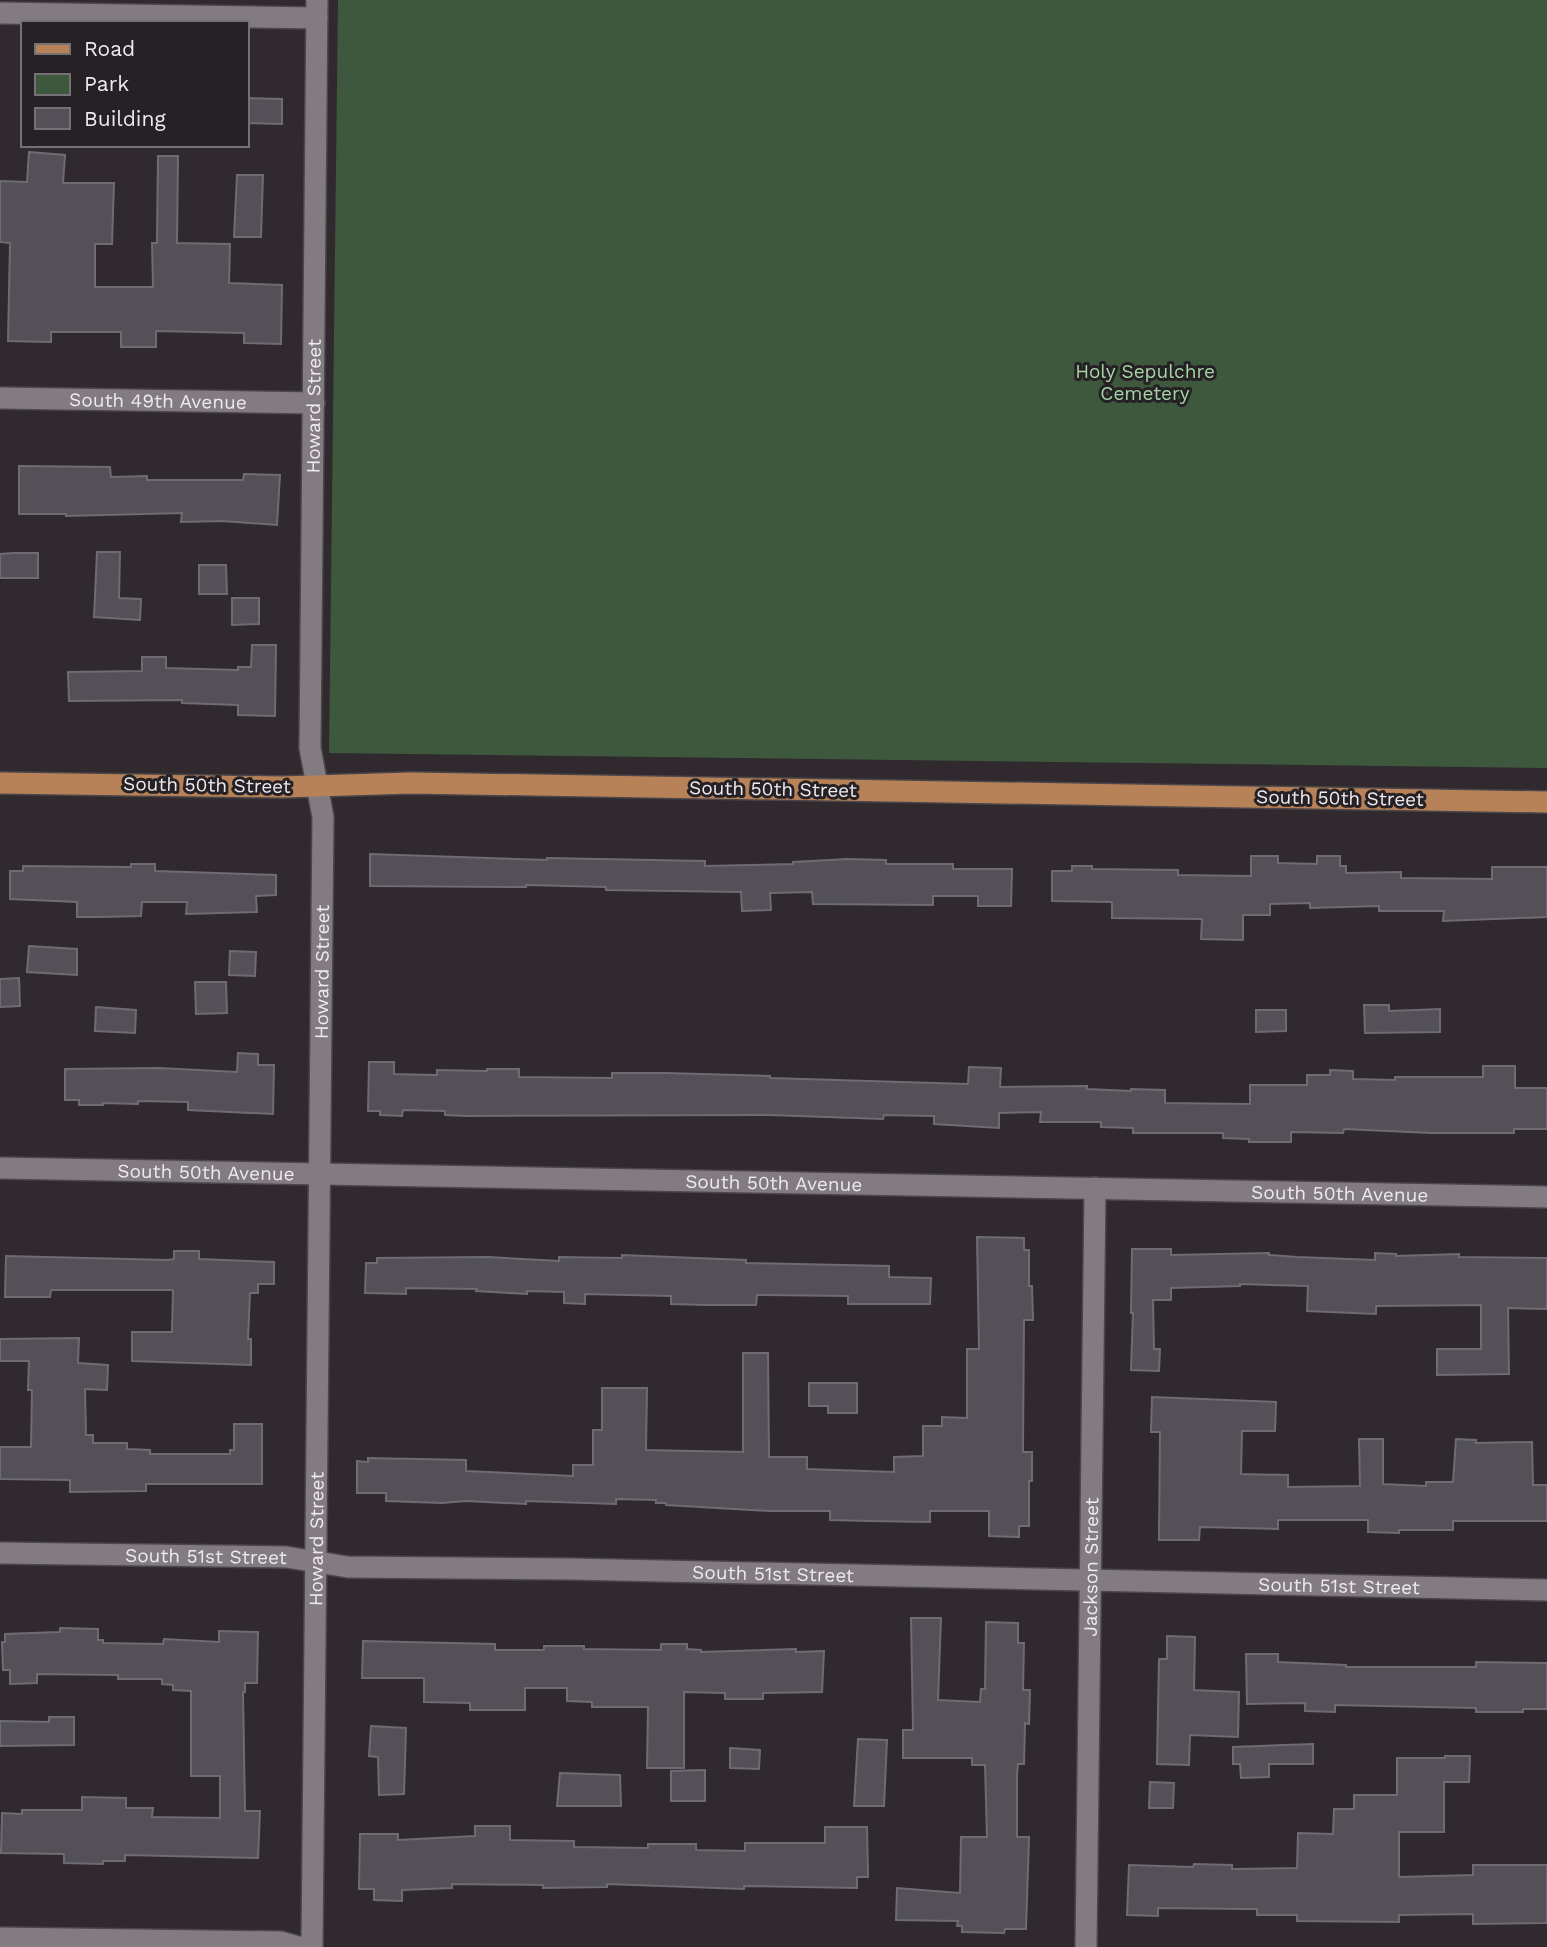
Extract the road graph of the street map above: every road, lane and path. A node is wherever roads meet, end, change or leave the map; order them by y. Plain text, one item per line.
1 (317, 9) edge
2 (0, 13) edge
3 (0, 398) edge
4 (314, 403) junction
5 (0, 783) edge
6 (317, 785) junction
7 (1547, 802) edge
8 (0, 1168) edge
9 (320, 1173) junction
10 (1095, 1188) junction
11 (1547, 1197) edge
12 (0, 1553) edge
13 (316, 1562) junction
14 (1091, 1580) junction
15 (1547, 1590) edge
16 (0, 1938) edge
17 (299, 1947) edge
18 (312, 1947) edge
19 (1086, 1947) edge

1 - 2 street
1 - 4 street, Howard Street
3 - 4 street, South 49th Avenue
4 - 6 street, Howard Street
5 - 6 main road, South 50th Street
6 - 7 main road, South 50th Street
6 - 9 street, Howard Street
8 - 9 street, South 50th Avenue
9 - 10 street, South 50th Avenue
9 - 13 street, Howard Street
10 - 11 street, South 50th Avenue
10 - 14 street, Jackson Street
12 - 13 street, South 51st Street
13 - 14 street, South 51st Street
13 - 18 street, Howard Street
14 - 15 street, South 51st Street
14 - 19 street, Jackson Street
16 - 17 street

